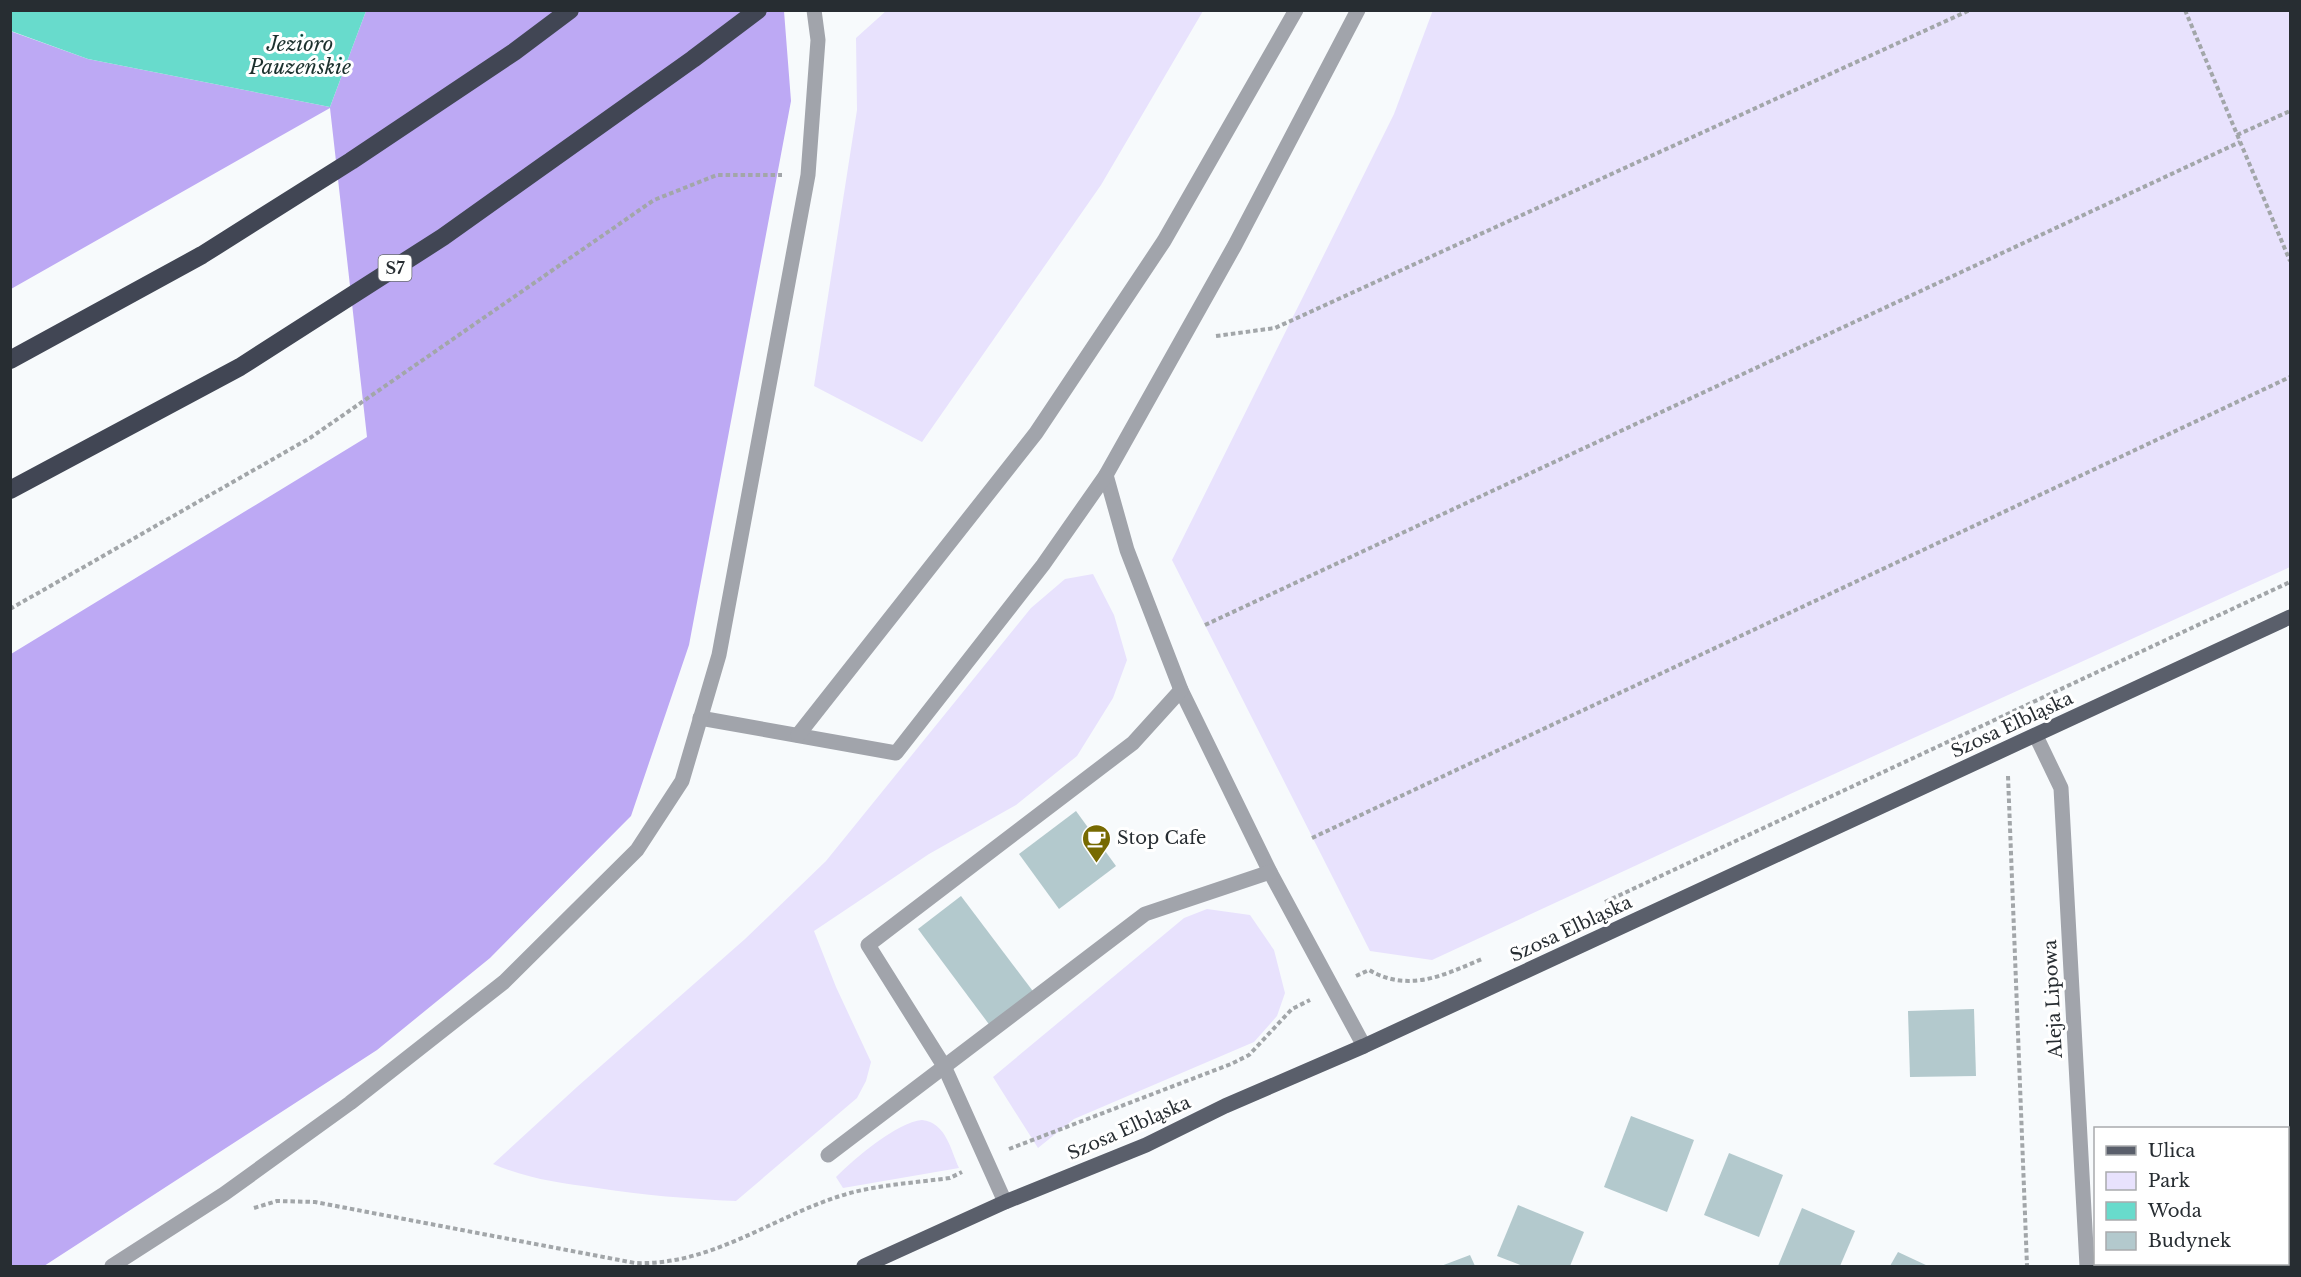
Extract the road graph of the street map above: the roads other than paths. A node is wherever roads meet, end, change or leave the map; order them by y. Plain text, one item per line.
1 (570, 10) edge
2 (758, 10) edge
3 (814, 10) edge
4 (1296, 10) edge
5 (1358, 10) edge
6 (10, 360) edge
7 (1106, 475) junction
8 (10, 490) edge
9 (2290, 617) edge
10 (1181, 690) junction
11 (700, 718) junction
12 (798, 735) junction
13 (2036, 736) junction
14 (1270, 872) junction
15 (1364, 1046) junction
16 (944, 1066) junction
17 (828, 1155) dead end
18 (1005, 1202) junction
19 (113, 1266) edge
20 (864, 1266) edge
21 (2087, 1266) edge

1 - 6 highway
2 - 8 highway, S7
3 - 11 street
4 - 12 street
5 - 7 street
7 - 10 street
7 - 12 street
9 - 13 main road, Szosa Elbląska
10 - 14 street
10 - 16 street
11 - 12 street
11 - 19 street
13 - 15 main road, Szosa Elbląska
13 - 21 street, Aleja Lipowa
14 - 15 street
14 - 16 street
15 - 18 main road, Szosa Elbląska
16 - 17 street
16 - 18 street
18 - 20 main road, Szosa Elbląska

